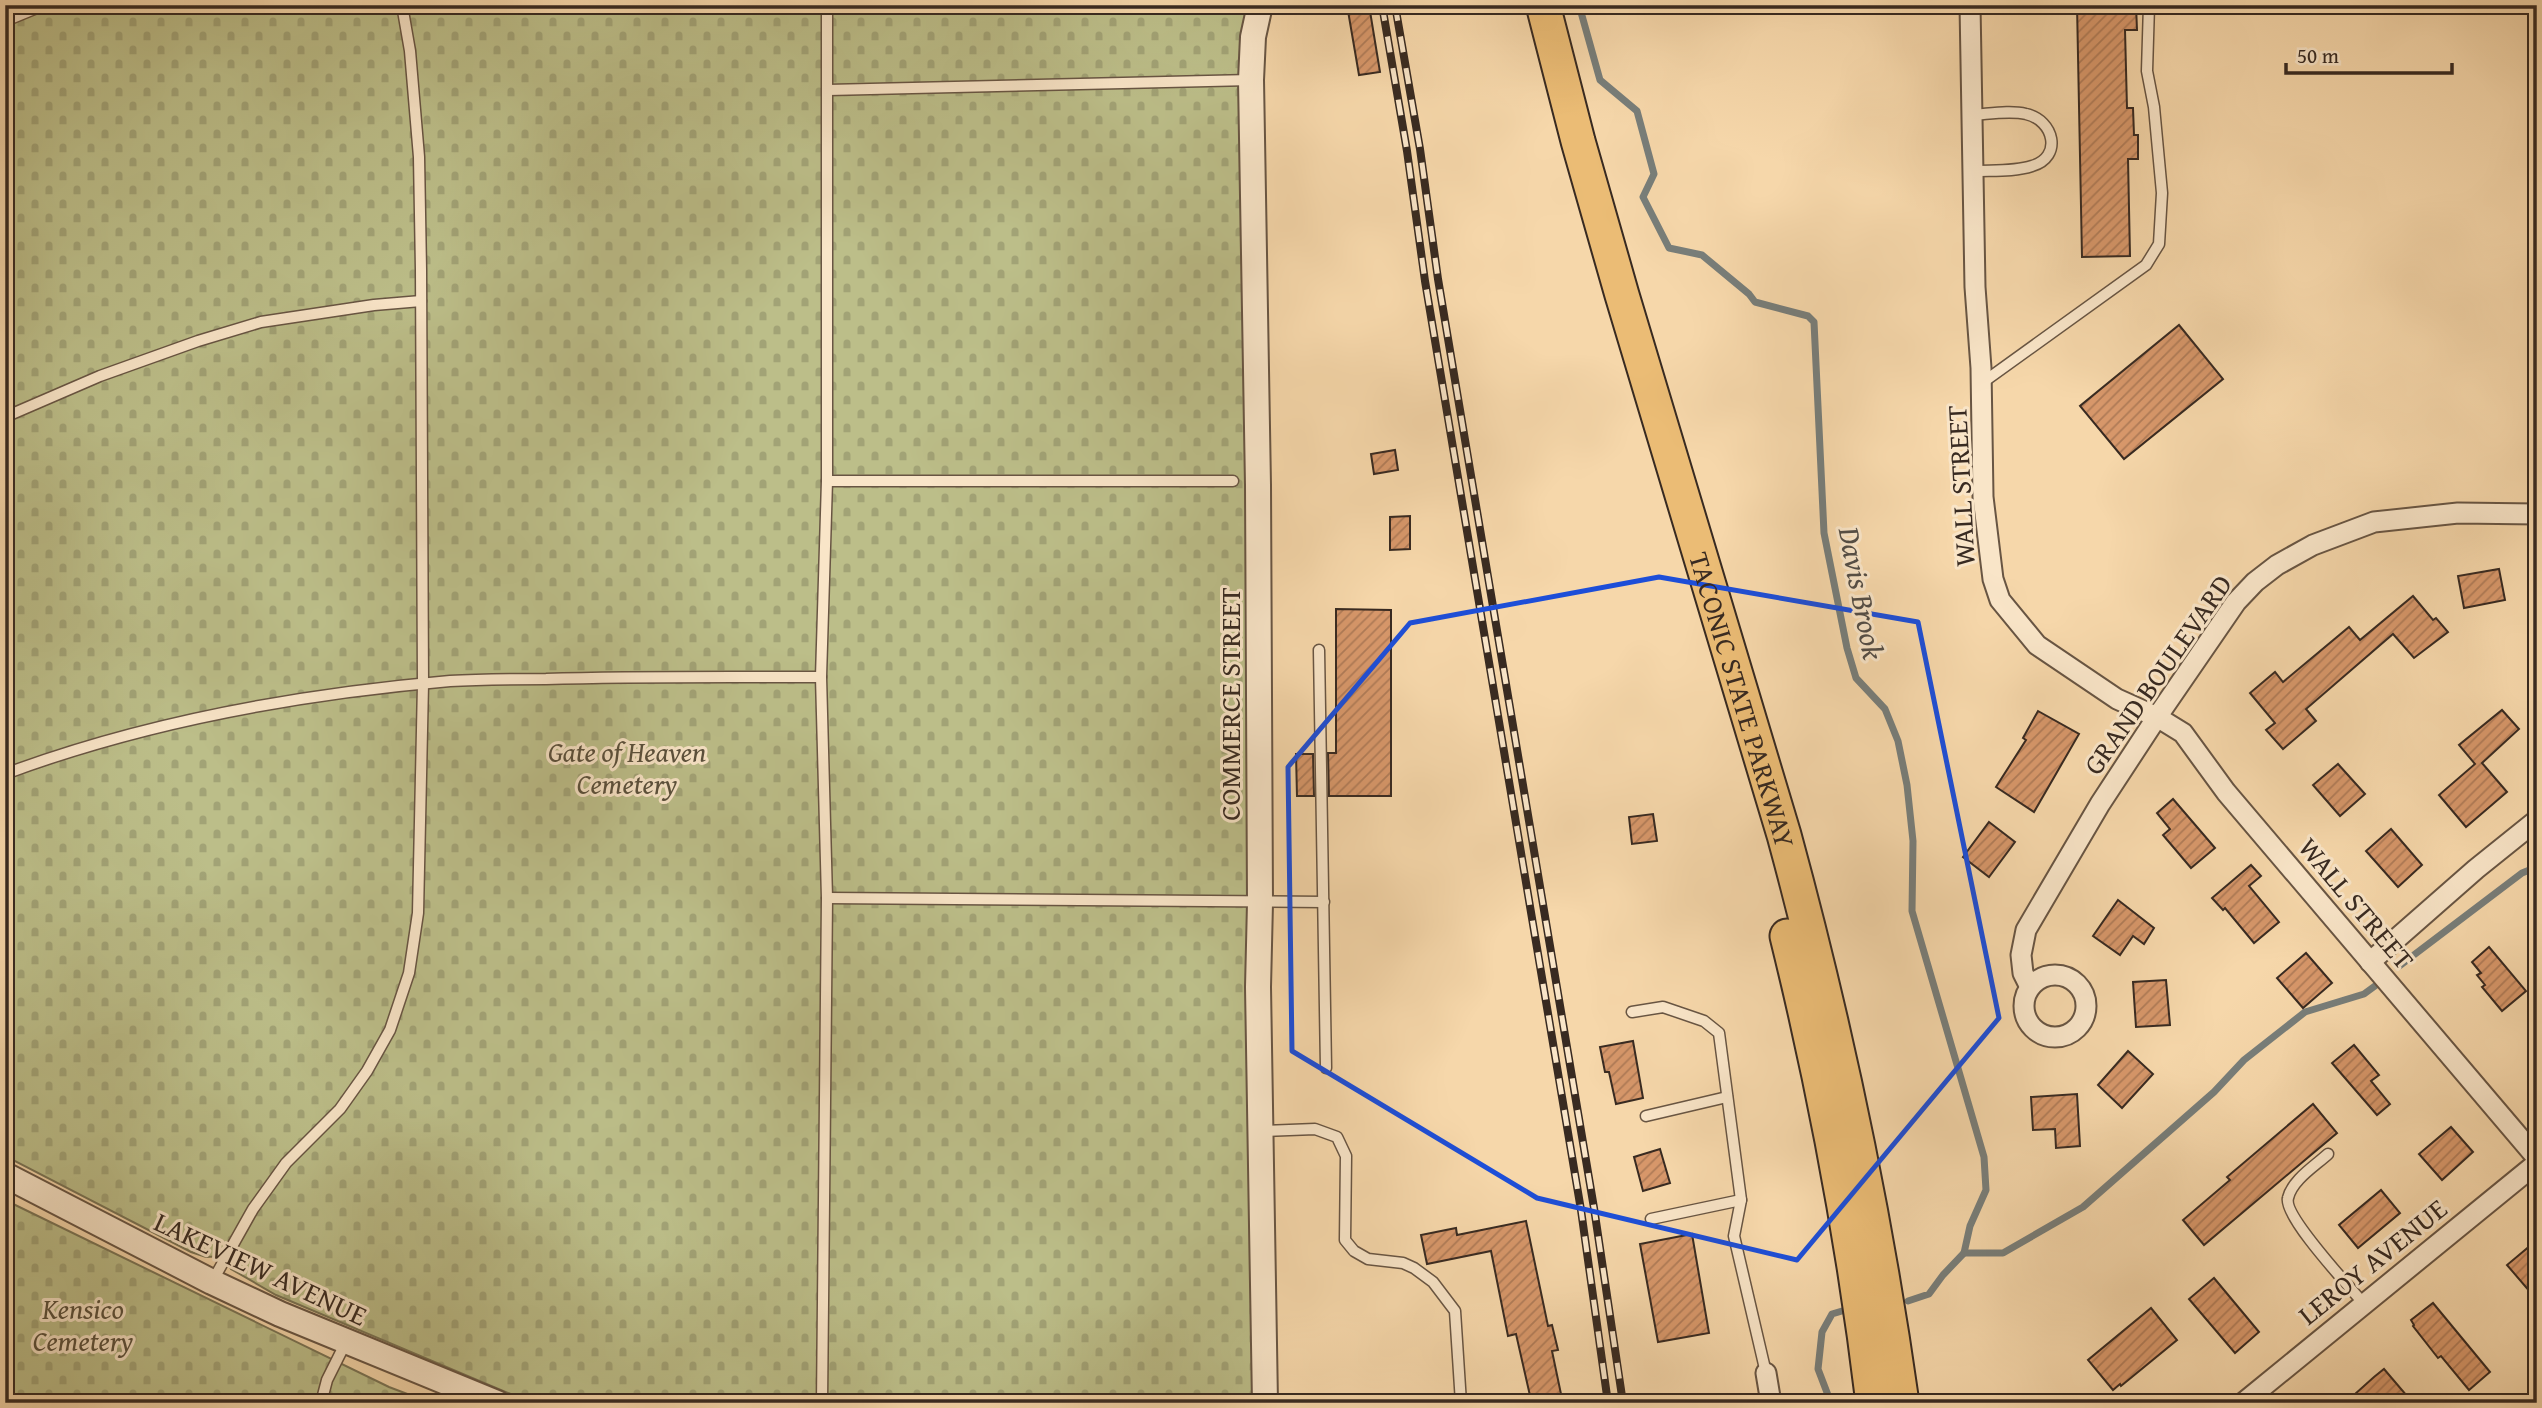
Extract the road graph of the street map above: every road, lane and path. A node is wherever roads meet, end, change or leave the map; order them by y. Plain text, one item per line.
1 (44, 5) edge
2 (402, 5) edge
3 (827, 5) edge
4 (1260, 5) edge
5 (1519, 5) edge
6 (1543, 5) edge
7 (1970, 5) edge
8 (2149, 5) edge
9 (5, 21) edge
10 (1251, 80) junction
11 (828, 90) junction
12 (1972, 115) junction
13 (1973, 170) junction
14 (421, 301) junction
15 (1982, 383) junction
16 (5, 417) edge
17 (827, 481) junction
18 (1233, 481) dead end
19 (2537, 514) edge
20 (1319, 650) dead end
21 (821, 677) junction
22 (423, 684) junction
23 (2157, 717) junction
24 (5, 774) edge
25 (2537, 820) edge
26 (827, 898) junction
27 (1324, 902) junction
28 (1260, 903) junction
29 (2370, 962) junction
30 (2030, 987) dead end
31 (1632, 1012) dead end
32 (1326, 1068) dead end
33 (1727, 1097) junction
34 (1646, 1116) dead end
35 (1261, 1131) junction
36 (2328, 1154) dead end
37 (2537, 1160) edge
38 (5, 1175) edge
39 (1741, 1200) junction
40 (1651, 1219) dead end
41 (212, 1282) junction
42 (2364, 1304) junction
43 (346, 1341) junction
44 (1766, 1373) joint
45 (321, 1403) edge
46 (497, 1403) edge
47 (822, 1403) edge
48 (1265, 1403) edge
49 (1461, 1403) edge
50 (1771, 1403) edge
51 (1872, 1403) edge
52 (1902, 1403) edge
53 (2243, 1403) edge

1 - 9 lane
2 - 14 lane
3 - 11 lane
4 - 10 street, COMMERCE STREET
5 - 51 highway, TACONIC STATE PARKWAY
6 - 52 highway, TACONIC STATE PARKWAY
7 - 12 street, WALL STREET
8 - 15 lane
10 - 11 lane
10 - 28 street, COMMERCE STREET
11 - 17 lane
12 - 13 street, WALL STREET
12 - 13 lane
13 - 15 street, WALL STREET
14 - 16 lane
14 - 22 lane
15 - 23 street, WALL STREET
17 - 18 lane
17 - 21 lane
19 - 23 street, GRAND BOULEVARD
20 - 27 lane
21 - 22 lane
21 - 26 lane
22 - 24 lane
22 - 41 lane
23 - 29 street, WALL STREET
23 - 30 street, GRAND BOULEVARD
25 - 29 street
26 - 28 lane
26 - 47 lane
27 - 28 lane
27 - 32 lane
28 - 35 street, COMMERCE STREET
29 - 37 street, WALL STREET
31 - 33 lane
33 - 34 lane
33 - 39 lane
35 - 48 street, COMMERCE STREET
35 - 49 lane
36 - 42 lane
37 - 42 street, LEROY AVENUE
38 - 41 street, LAKEVIEW AVENUE
39 - 40 lane
39 - 44 lane
41 - 43 street, LAKEVIEW AVENUE
42 - 53 street, LEROY AVENUE
43 - 45 lane
43 - 46 street, LAKEVIEW AVENUE
44 - 50 street

